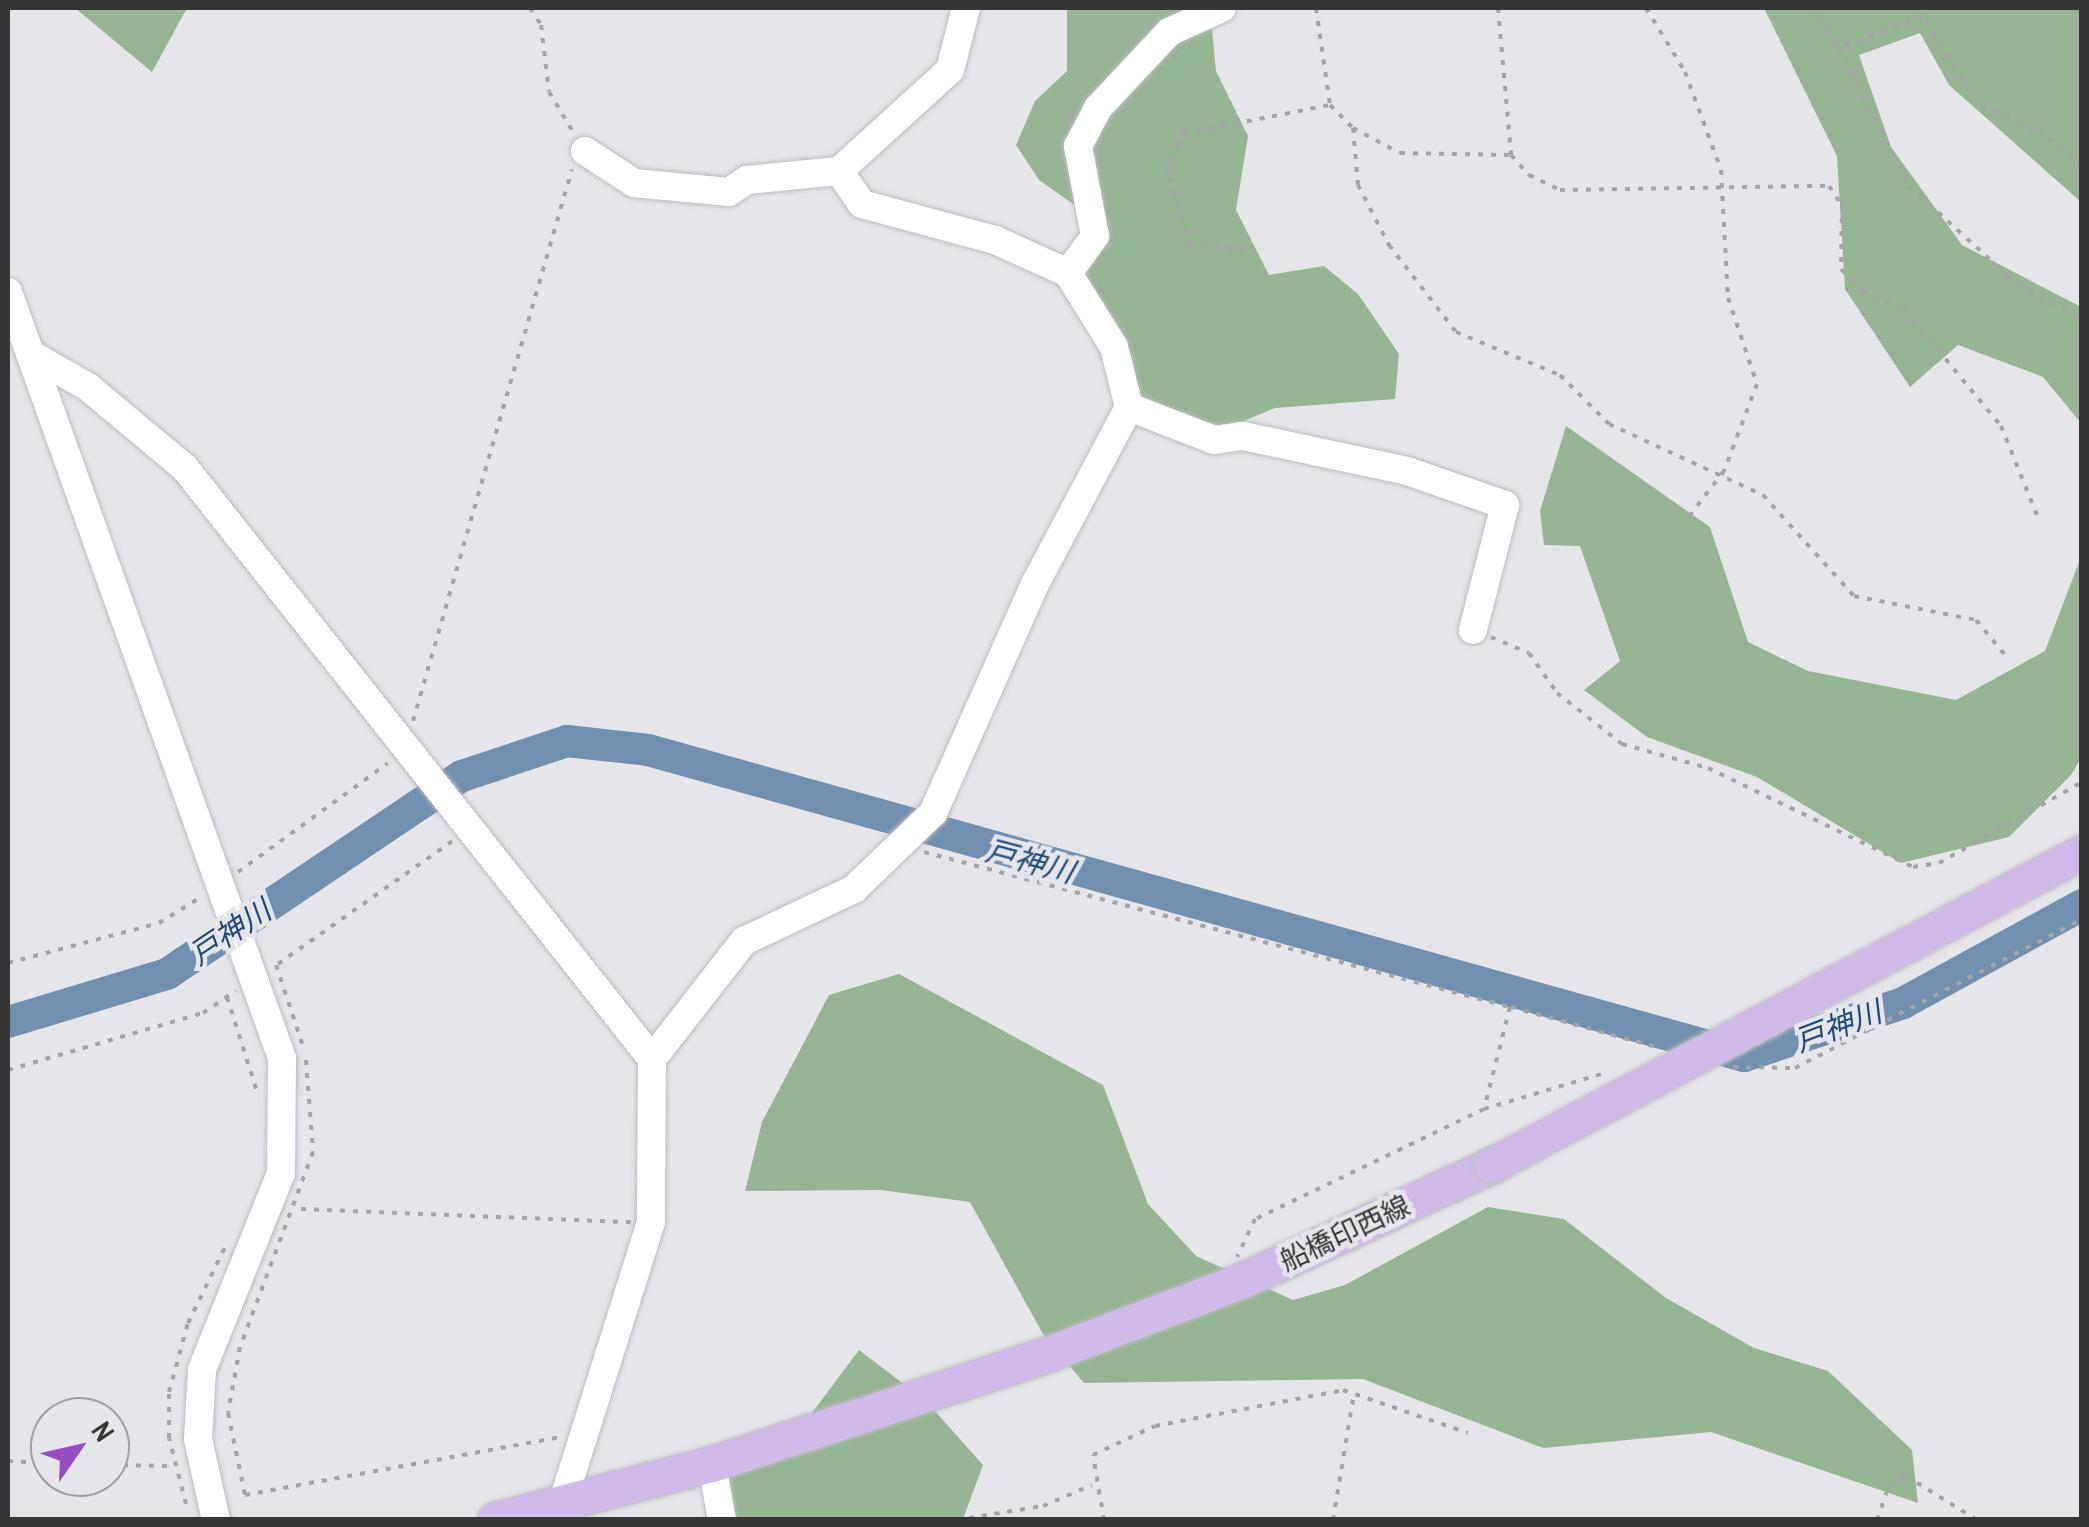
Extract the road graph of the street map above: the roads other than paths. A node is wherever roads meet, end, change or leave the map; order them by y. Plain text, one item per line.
1 (966, 8) edge
2 (1222, 8) edge
3 (585, 150) road end
4 (839, 171) junction
5 (1068, 273) junction
6 (8, 292) edge
7 (30, 354) junction
8 (1129, 407) junction
9 (1472, 630) road end
10 (2082, 852) edge
11 (652, 1059) junction
12 (712, 1464) junction
13 (561, 1512) edge
14 (216, 1520) edge
15 (494, 1520) edge
16 (722, 1520) edge

1 - 4 street
2 - 5 street
3 - 4 street
4 - 5 street
5 - 8 street
6 - 7 street
7 - 11 street
7 - 14 street
8 - 9 street
8 - 11 street
10 - 12 main road, 船橋印西線, bridge
11 - 13 street
12 - 13 main road, 船橋印西線
12 - 16 street
13 - 15 main road, 船橋印西線

